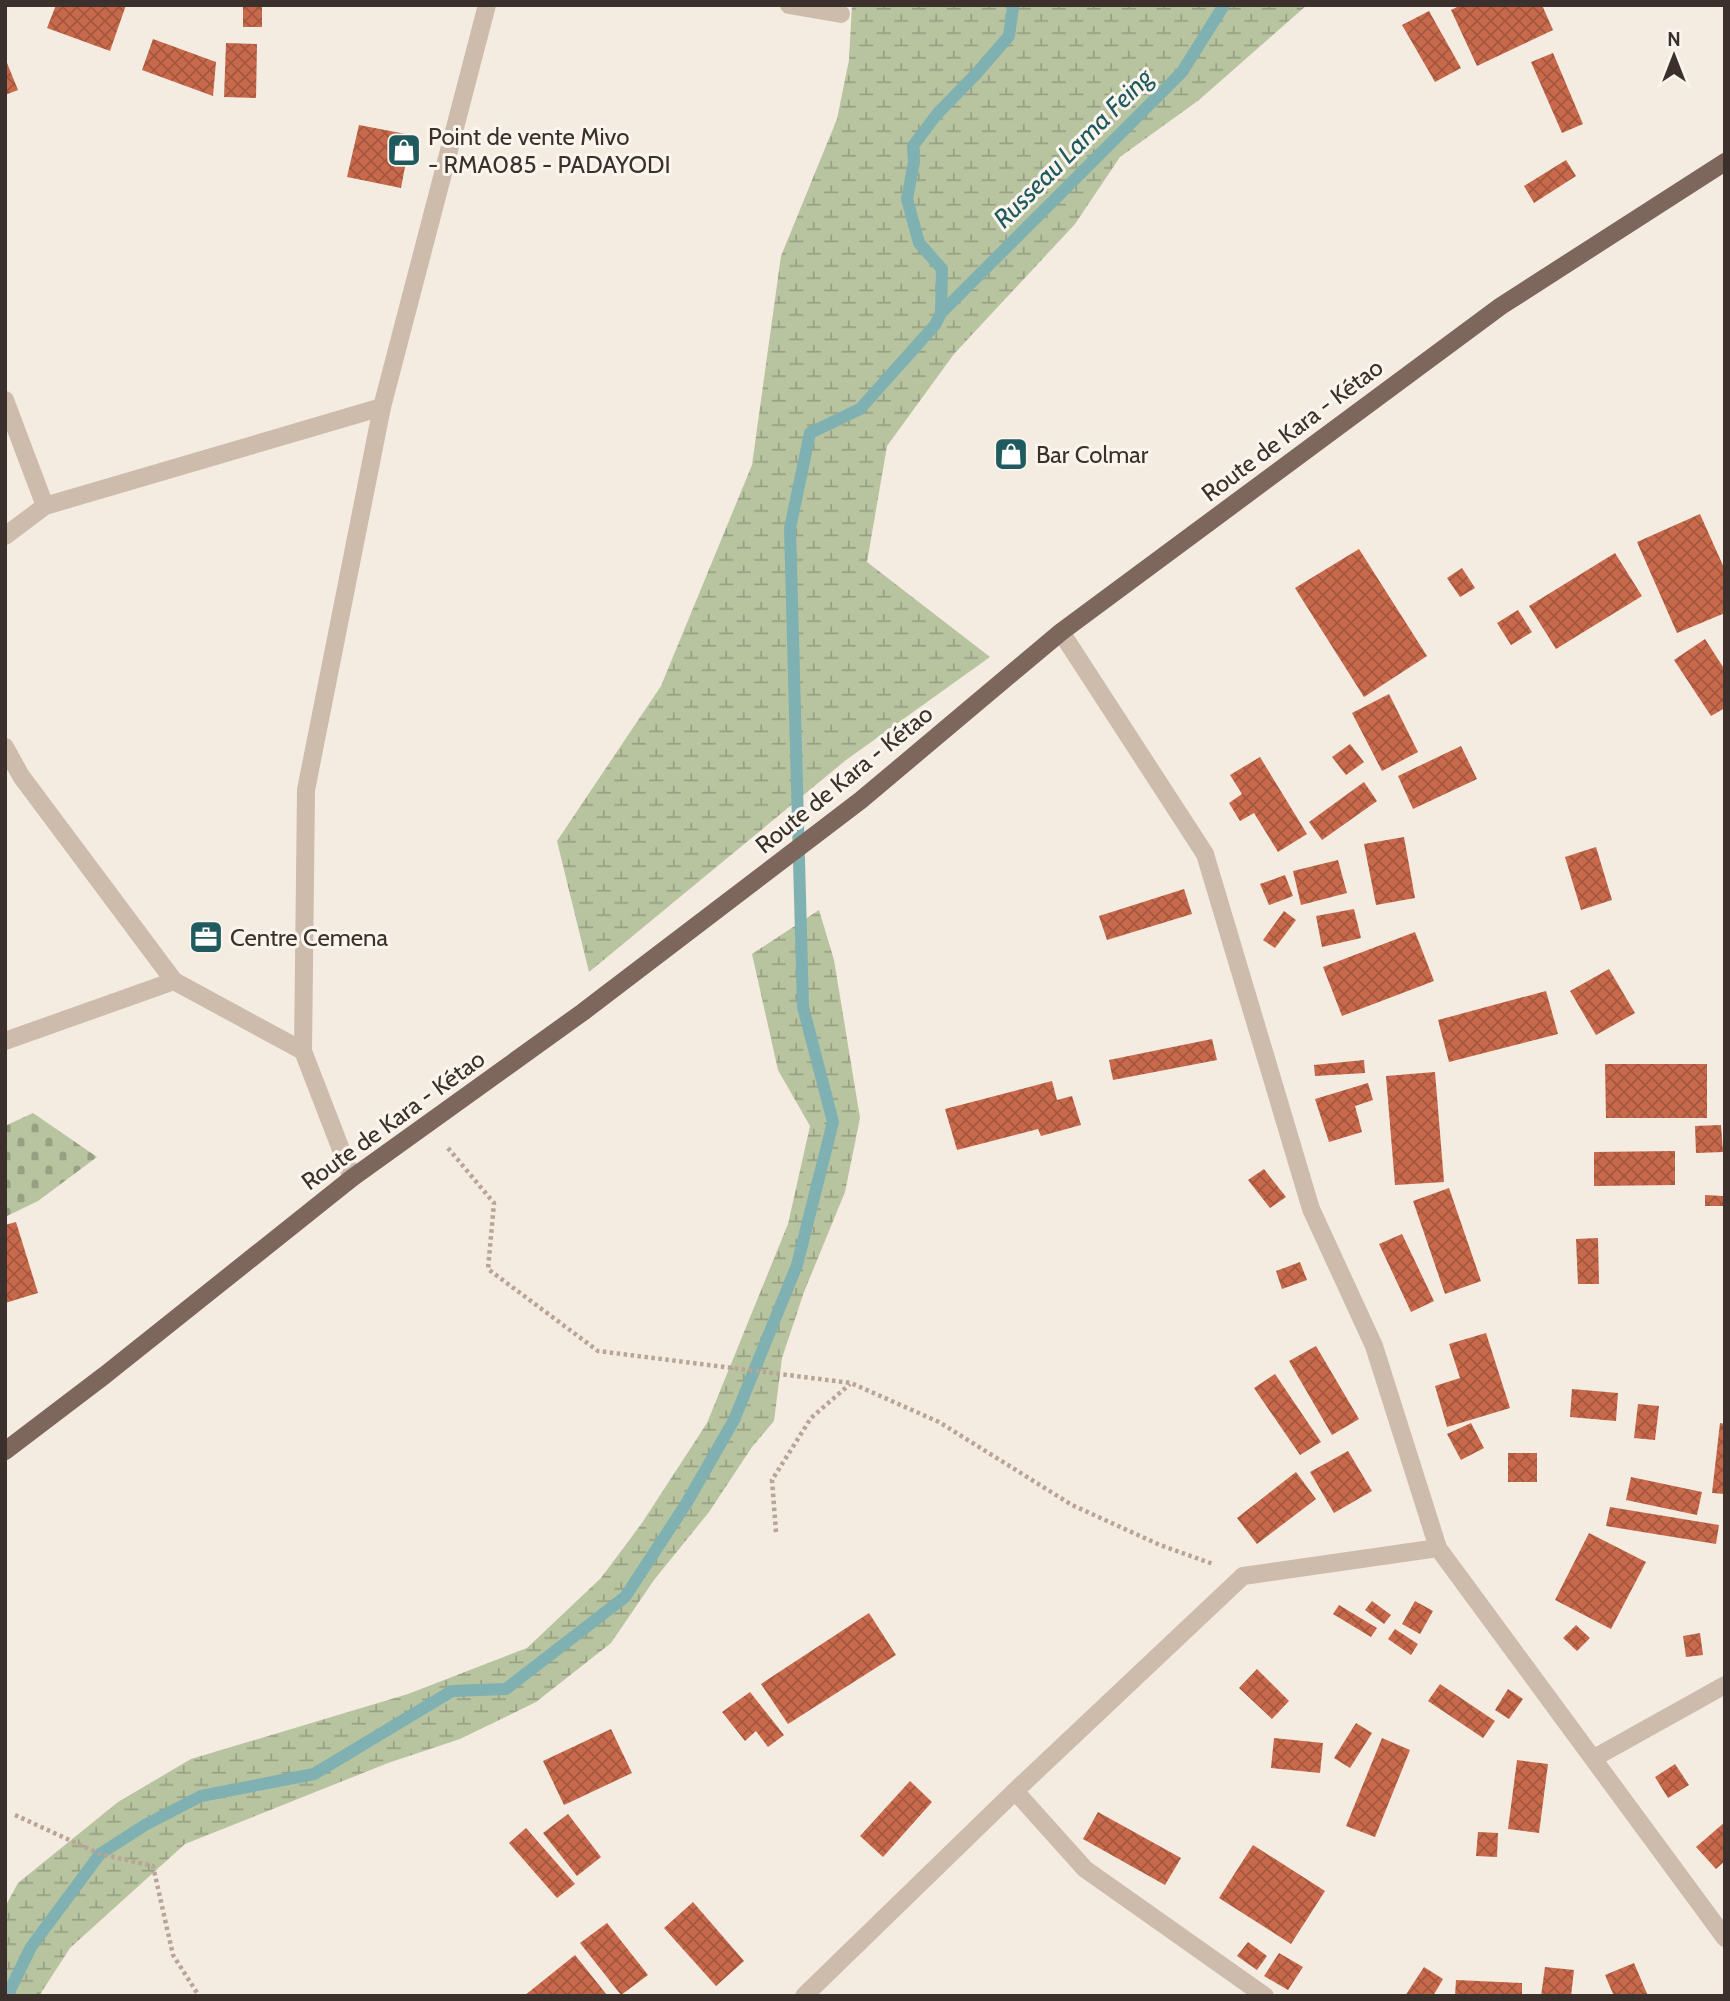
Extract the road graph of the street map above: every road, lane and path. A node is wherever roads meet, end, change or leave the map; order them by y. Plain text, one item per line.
1 (487, 5) edge
2 (789, 5) edge
3 (841, 14) dead end
4 (1725, 162) edge
5 (5, 400) edge
6 (382, 407) junction
7 (45, 506) junction
8 (5, 536) edge
9 (1061, 632) junction
10 (5, 747) edge
11 (174, 981) junction
12 (5, 1041) edge
13 (303, 1051) junction
14 (438, 1117) junction
15 (352, 1178) junction
16 (851, 1383) junction
17 (5, 1451) edge
18 (776, 1532) dead end
19 (1438, 1548) junction
20 (1243, 1576) junction
21 (1725, 1685) edge
22 (1594, 1758) junction
23 (1015, 1791) junction
24 (15, 1815) dead end
25 (1725, 1938) edge
26 (199, 1996) edge
27 (804, 1996) edge
28 (1265, 1996) edge

1 - 6 street
2 - 3 street
4 - 9 main road, Route de Kara - Kétao
5 - 7 street
6 - 7 street
6 - 13 street
7 - 8 street
9 - 14 main road, Route de Kara - Kétao
9 - 19 street
10 - 11 street
11 - 12 street
11 - 13 street
13 - 15 street
14 - 15 main road, Route de Kara - Kétao
14 - 16 path
15 - 17 main road, Route de Kara - Kétao
16 - 18 path
16 - 20 path
19 - 20 street
19 - 22 street
20 - 23 street
21 - 22 street
22 - 25 street
23 - 27 street
23 - 28 street
24 - 26 path

